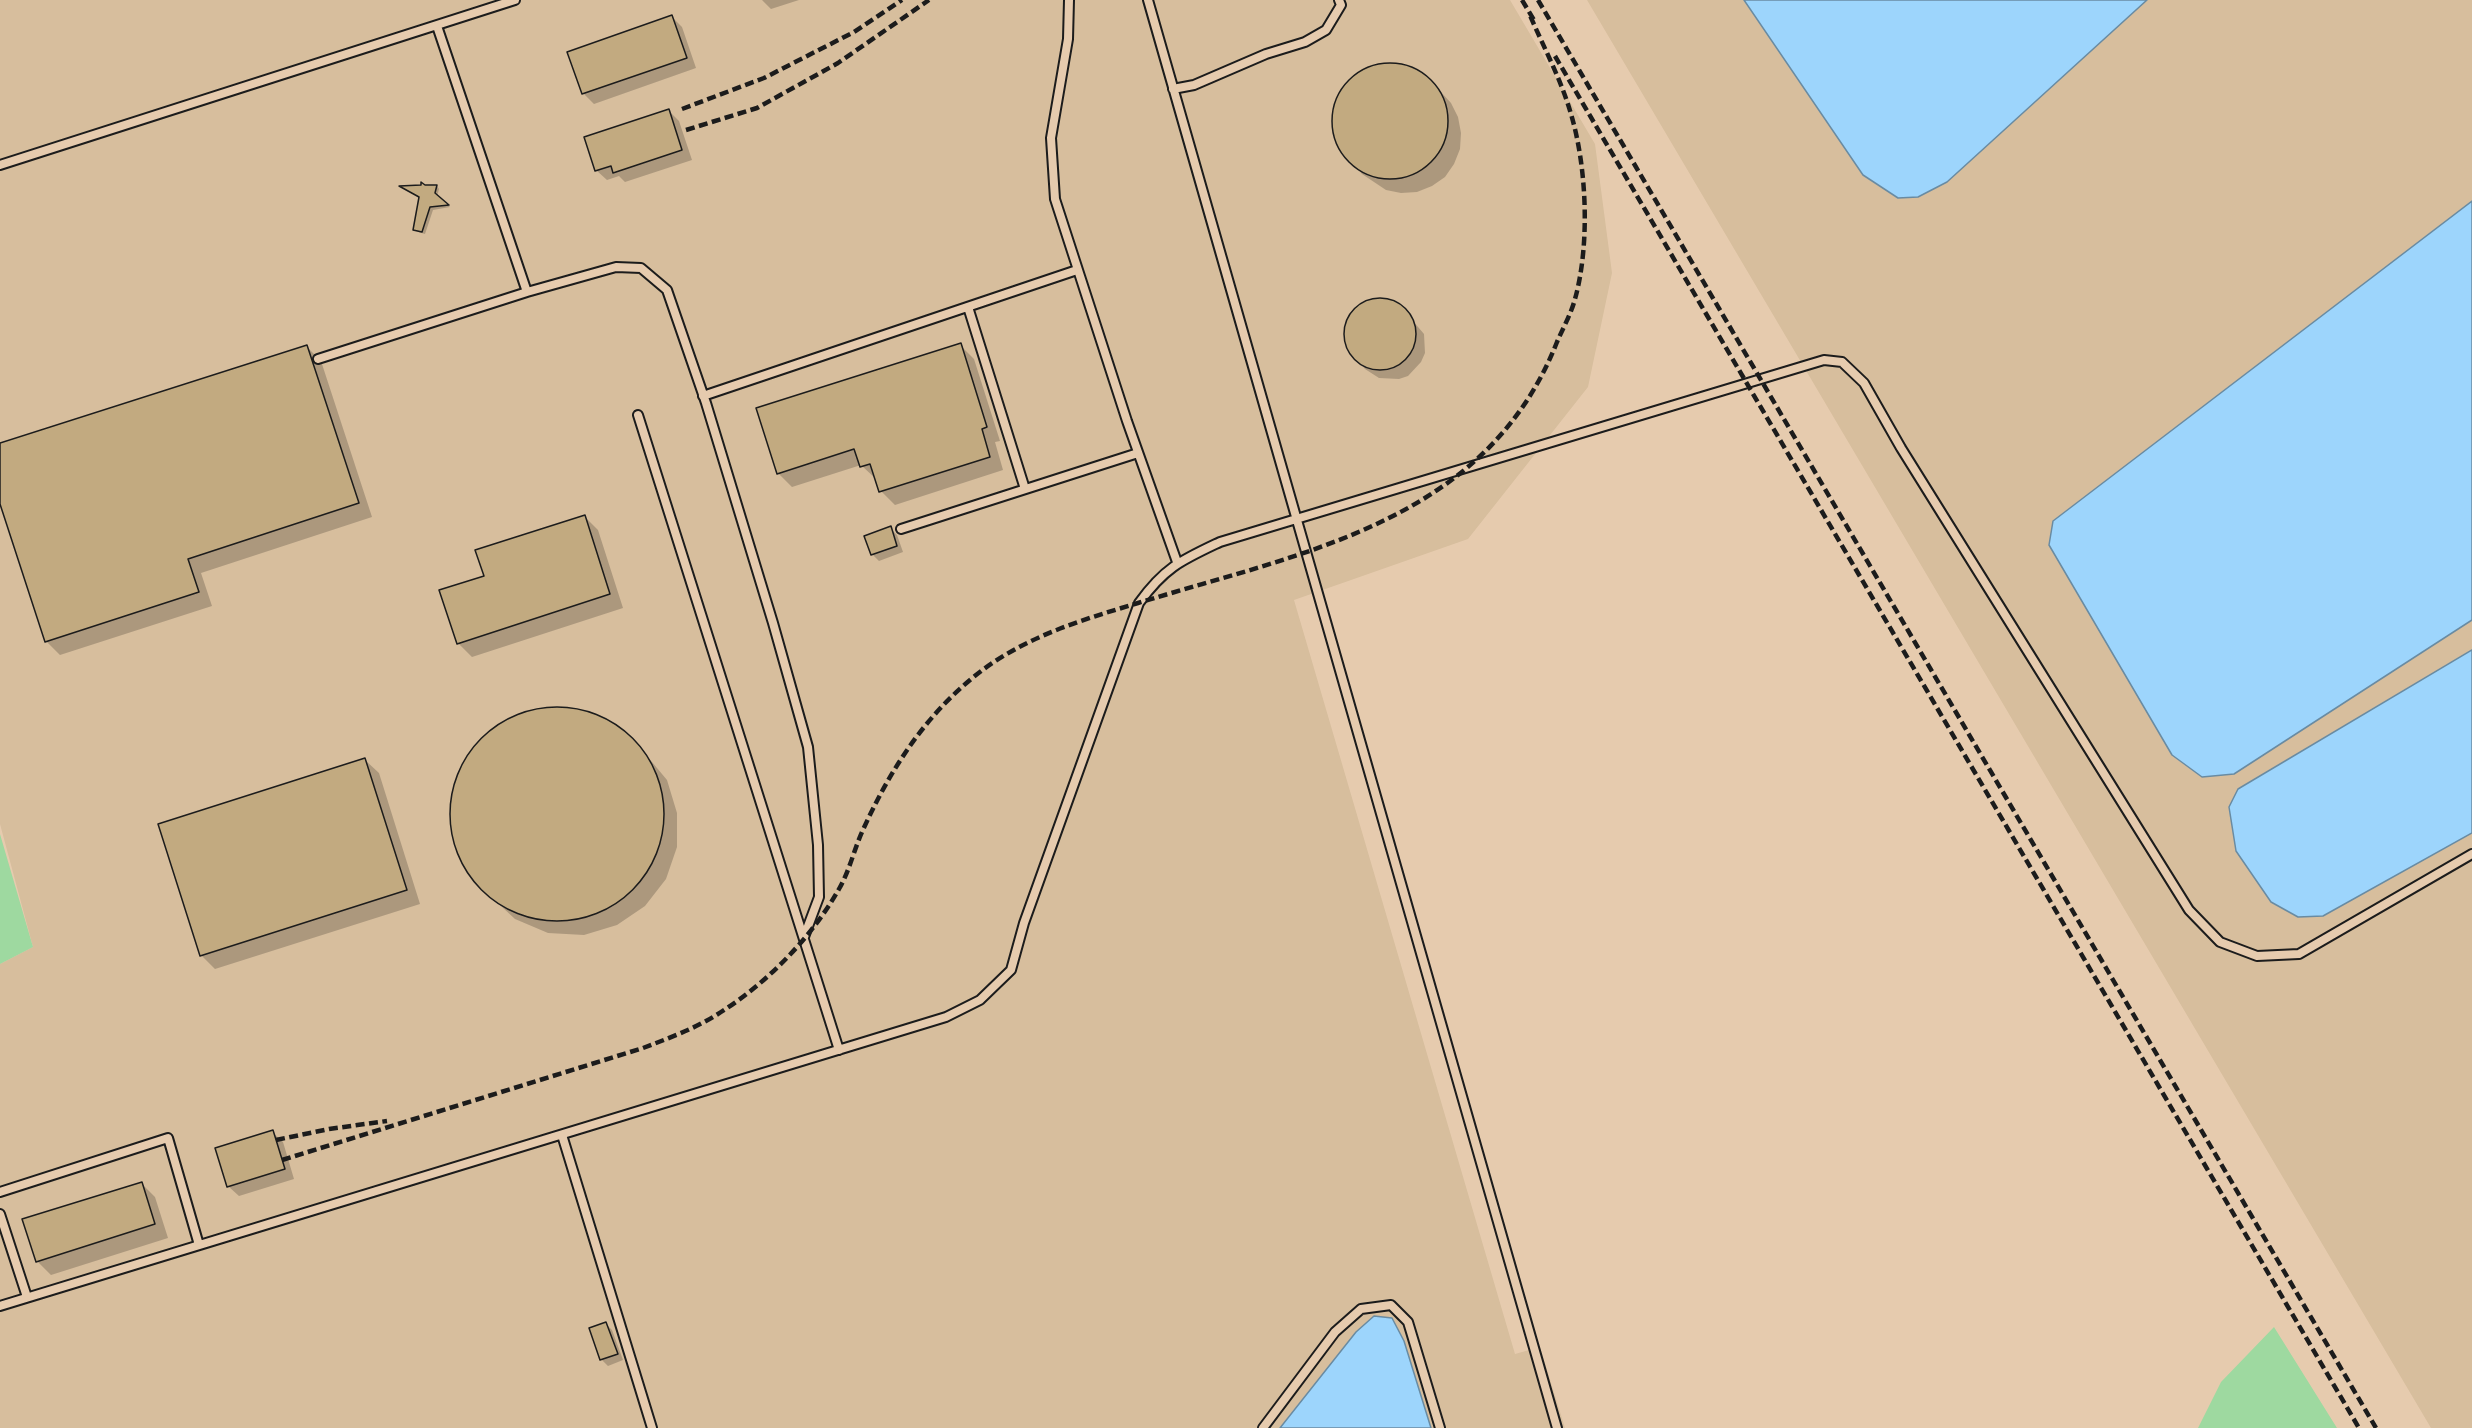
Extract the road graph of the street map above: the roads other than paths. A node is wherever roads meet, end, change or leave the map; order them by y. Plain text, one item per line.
1 (515, 0) edge
2 (1069, 0) edge
3 (1148, 0) edge
4 (1339, 0) edge
5 (437, 26) junction
6 (1173, 89) junction
7 (0, 165) edge
8 (1077, 270) junction
9 (527, 292) junction
10 (968, 307) junction
11 (318, 358) dead end
12 (703, 396) junction
13 (638, 415) dead end
14 (1138, 453) junction
15 (1025, 489) junction
16 (1298, 520) junction
17 (901, 529) dead end
18 (1177, 562) junction
19 (2472, 854) edge
20 (804, 937) junction
21 (839, 1050) junction
22 (562, 1135) junction
23 (0, 1192) edge
24 (0, 1214) edge
25 (199, 1245) junction
26 (27, 1297) junction
27 (0, 1305) edge
28 (652, 1428) edge
29 (1263, 1428) edge
30 (1440, 1428) edge
31 (1557, 1428) edge

1 - 5 lane
2 - 8 lane
3 - 6 lane
4 - 6 lane
5 - 7 lane
5 - 9 lane
6 - 16 lane
8 - 10 lane
8 - 14 lane
9 - 11 lane
9 - 12 lane
10 - 12 lane
10 - 15 lane
12 - 20 lane
13 - 20 lane
14 - 15 lane
14 - 18 lane
15 - 17 lane
16 - 18 lane
16 - 19 lane
16 - 31 lane
18 - 21 lane
20 - 21 lane
21 - 22 lane
22 - 25 lane
22 - 28 lane
23 - 25 lane
24 - 26 lane
25 - 26 lane
26 - 27 lane
29 - 30 lane

